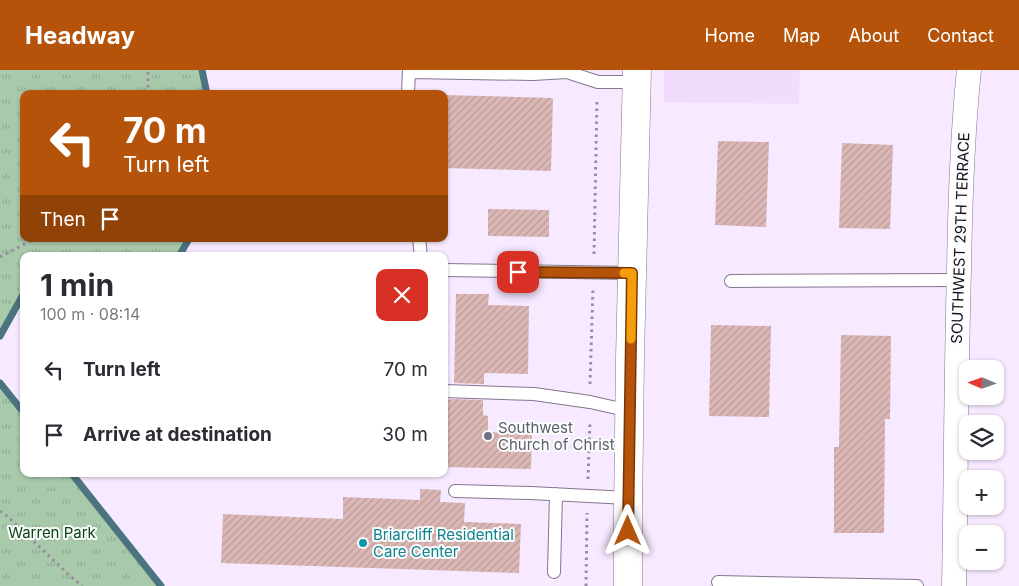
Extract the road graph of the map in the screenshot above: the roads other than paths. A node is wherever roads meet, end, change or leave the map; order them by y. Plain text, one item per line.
1 (969, 70) edge
2 (409, 71) edge
3 (567, 71) edge
4 (637, 76) edge
5 (408, 90) edge
6 (448, 270) edge
7 (632, 273) junction
8 (958, 280) junction
9 (731, 281) dead end
10 (448, 390) edge
11 (630, 411) junction
12 (455, 491) dead end
13 (556, 494) junction
14 (628, 498) junction
15 (554, 572) dead end
16 (718, 582) dead end
17 (628, 586) edge
18 (917, 586) edge
19 (954, 586) edge

1 - 8 street, SOUTHWEST 29TH TERRACE
2 - 3 lane
2 - 5 lane
3 - 4 lane
4 - 7 main road
6 - 7 lane
7 - 11 main road
8 - 9 lane
8 - 19 street, SOUTHWEST 29TH TERRACE
10 - 11 lane
11 - 14 main road
12 - 13 lane
13 - 14 lane
13 - 15 lane
14 - 17 main road
16 - 18 lane

